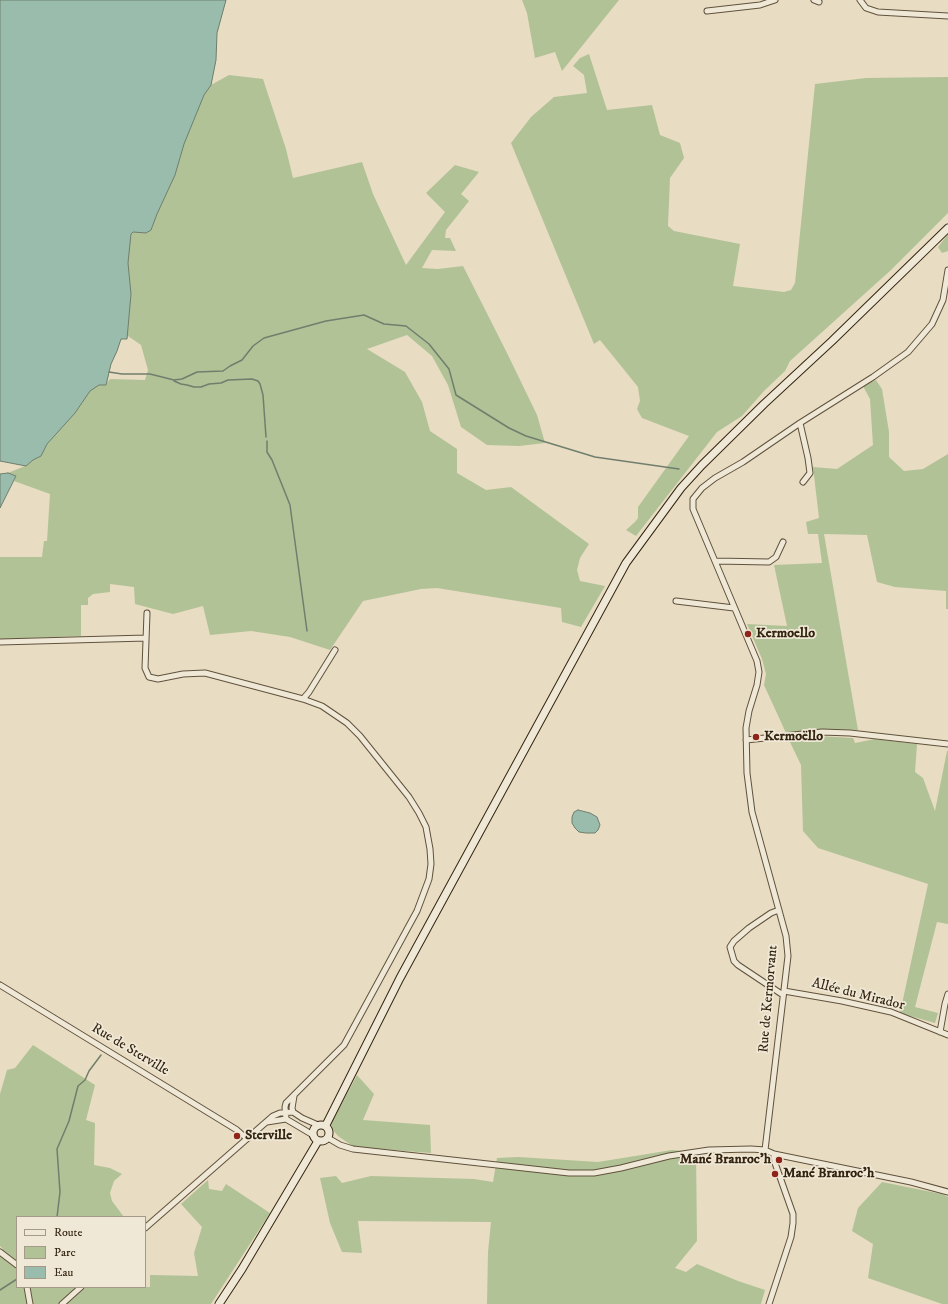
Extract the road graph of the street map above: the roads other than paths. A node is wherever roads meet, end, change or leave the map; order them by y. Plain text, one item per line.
1 (775, 0) edge
2 (860, 0) edge
3 (707, 11) dead end
4 (948, 16) edge
5 (948, 228) edge
6 (948, 270) edge
7 (800, 423) junction
8 (803, 482) dead end
9 (783, 542) dead end
10 (716, 561) junction
11 (676, 602) dead end
12 (734, 608) junction
13 (147, 613) dead end
14 (146, 638) junction
15 (0, 642) edge
16 (335, 650) dead end
17 (303, 699) junction
18 (746, 740) junction
19 (948, 744) edge
20 (779, 910) junction
21 (0, 985) edge
22 (784, 993) junction
23 (948, 994) edge
24 (940, 1032) junction
25 (948, 1035) edge
26 (294, 1096) junction
27 (285, 1112) junction
28 (293, 1112) junction
29 (286, 1118) junction
30 (267, 1122) junction
31 (318, 1125) junction
32 (326, 1125) junction
33 (246, 1138) junction
34 (315, 1138) junction
35 (328, 1138) junction
36 (765, 1150) junction
37 (774, 1154) junction
38 (948, 1192) edge
39 (146, 1227) edge
40 (0, 1252) edge
41 (16, 1264) edge
42 (27, 1288) edge
43 (79, 1288) edge
44 (30, 1304) edge
45 (62, 1304) edge
46 (219, 1304) edge
47 (769, 1304) edge

1 - 3 street
2 - 4 street
5 - 32 main road
6 - 7 street, Rue de Kermorvant
7 - 8 street
7 - 10 street, Rue de Kermorvant
9 - 10 street
10 - 12 street, Rue de Kermorvant
11 - 12 street
12 - 18 street, Rue de Kermorvant
13 - 14 street
14 - 15 street
14 - 17 street
16 - 17 street
17 - 26 street
18 - 19 street
18 - 20 street, Rue de Kermorvant
20 - 22 street, Rue de Kermorvant
20 - 22 street
21 - 33 street, Rue de Sterville
22 - 24 street, Allée du Mirador
22 - 36 street, Rue de Kermorvant
23 - 24 street
24 - 25 street, Allée du Mirador
26 - 27 street
26 - 28 street
27 - 28 street
27 - 29 street
27 - 30 street
28 - 31 street
29 - 30 street
29 - 34 street
30 - 33 street
31 - 32 main road
31 - 34 main road
32 - 35 main road
33 - 39 street
34 - 35 main road
34 - 46 main road
35 - 36 street
36 - 37 street
37 - 38 street
37 - 47 street
40 - 41 street
42 - 44 street
43 - 45 street

